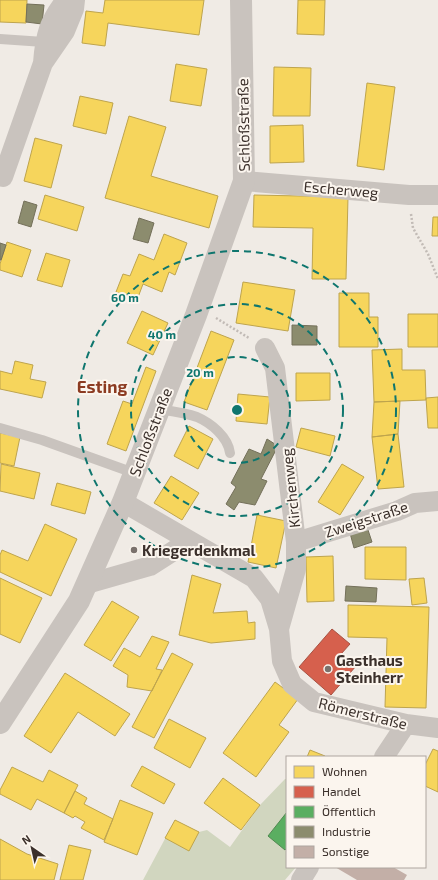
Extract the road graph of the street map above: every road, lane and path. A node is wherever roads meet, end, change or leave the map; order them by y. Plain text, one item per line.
1 (66, 0) edge
2 (75, 0) edge
3 (241, 0) edge
4 (0, 39) edge
5 (44, 42) junction
6 (43, 63) junction
7 (3, 177) dead end
8 (244, 181) junction
9 (409, 195) junction
10 (438, 195) edge
11 (438, 279) edge
12 (199, 308) junction
13 (265, 348) joint
14 (159, 409) junction
15 (0, 428) edge
16 (230, 453) dead end
17 (134, 473) junction
18 (438, 501) edge
19 (123, 502) junction
20 (189, 540) junction
21 (296, 542) junction
22 (87, 584) junction
23 (279, 629) junction
24 (0, 723) edge
25 (406, 724) junction
26 (438, 728) edge
27 (385, 756) edge
28 (308, 868) edge
29 (301, 880) edge

1 - 5 street
2 - 6 street
3 - 8 street, Schloßstraße
4 - 5 lane
5 - 6 street
6 - 7 street
8 - 9 street, Escherweg
8 - 12 street, Schloßstraße
9 - 10 street, Escherweg
9 - 11 path
12 - 13 path
12 - 14 street, Schloßstraße
13 - 21 street, Kirchenweg
14 - 16 lane
14 - 17 street, Schloßstraße
15 - 17 lane
17 - 19 street, Schloßstraße
18 - 21 street, Zweigstraße
19 - 20 street, Römerstraße
19 - 22 street, Schloßstraße
20 - 22 street
20 - 23 street, Römerstraße
21 - 23 street, Kirchenweg
22 - 24 street, Schloßstraße
23 - 25 street, Römerstraße
25 - 26 street, Römerstraße
25 - 27 street
28 - 29 street

